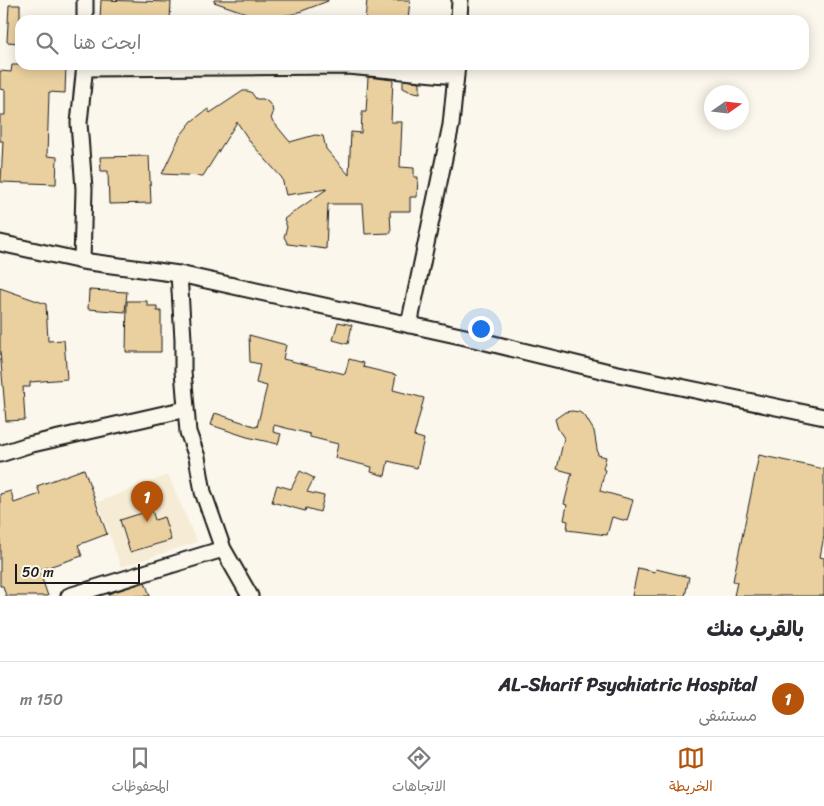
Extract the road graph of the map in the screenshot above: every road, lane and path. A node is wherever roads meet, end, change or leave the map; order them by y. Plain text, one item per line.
1 (85, 0) edge
2 (460, 0) edge
3 (85, 15) edge
4 (459, 15) edge
5 (84, 70) edge
6 (457, 70) edge
7 (0, 243) edge
8 (82, 261) junction
9 (180, 274) junction
10 (409, 325) junction
11 (186, 409) junction
12 (824, 417) edge
13 (0, 454) edge
14 (223, 548) junction
15 (76, 595) edge
16 (250, 596) edge

1 - 3 street
2 - 4 street
5 - 8 street
6 - 10 street
7 - 8 street
8 - 9 street
9 - 10 street
9 - 11 street
10 - 12 street
11 - 13 street
11 - 14 street
14 - 15 street
14 - 16 street

